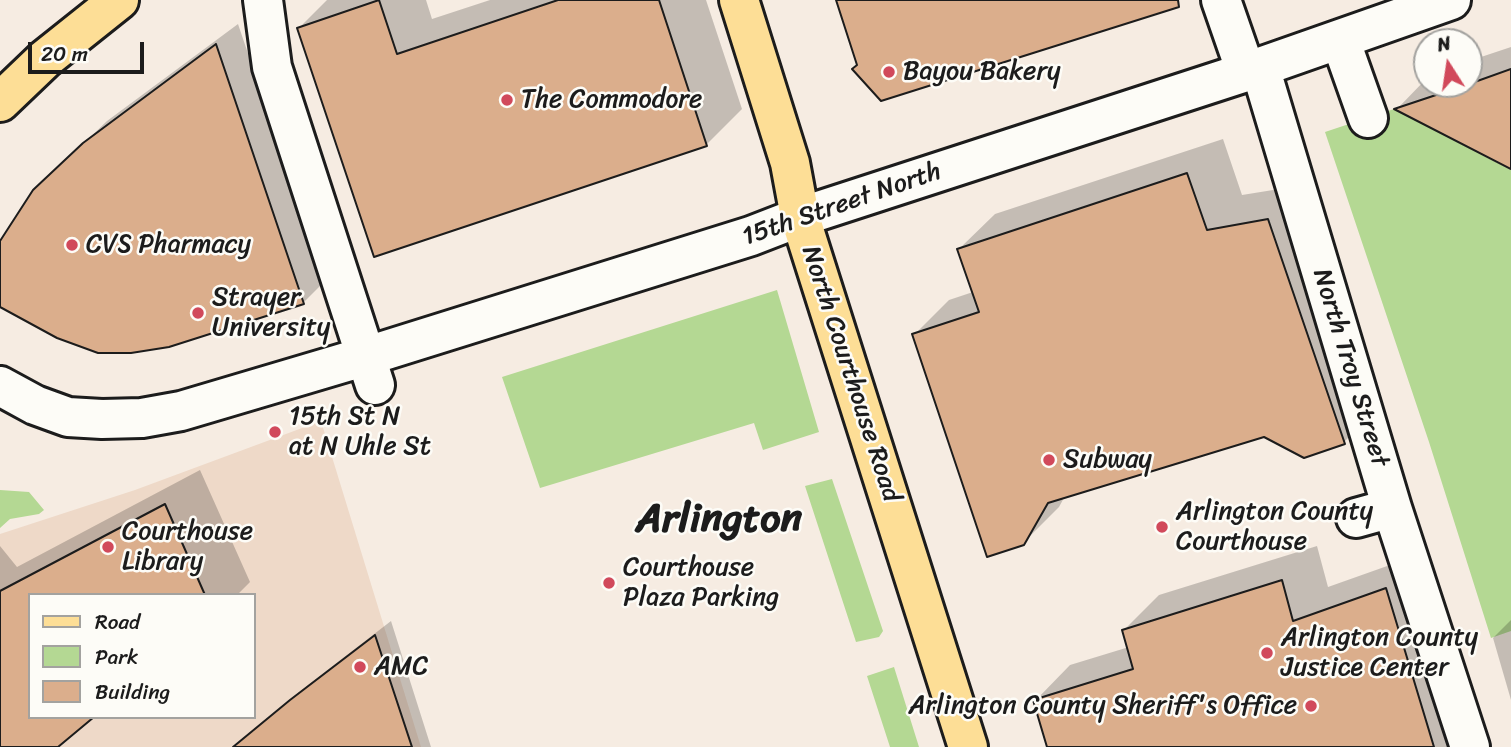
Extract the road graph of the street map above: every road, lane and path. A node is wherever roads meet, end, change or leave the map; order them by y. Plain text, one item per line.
1 (119, 0) edge
2 (264, 0) edge
3 (739, 0) edge
4 (1221, 0) edge
5 (1451, 0) edge
6 (1340, 39) junction
7 (1253, 69) junction
8 (0, 102) edge
9 (1368, 118) dead end
10 (800, 217) junction
11 (370, 371) junction
12 (0, 386) edge
13 (1392, 508) junction
14 (1356, 518) dead end
15 (968, 747) edge
16 (1470, 747) edge

1 - 8 main road
2 - 11 street
3 - 10 main road, North Courthouse Road
4 - 7 street, North Troy Street
5 - 6 street, 15th Street North
6 - 7 street, 15th Street North
6 - 9 street
7 - 10 street, 15th Street North
7 - 13 street, North Troy Street
10 - 11 street, 15th Street North
10 - 15 main road, North Courthouse Road
11 - 12 street, 15th Street North
13 - 14 street
13 - 16 street, North Troy Street

